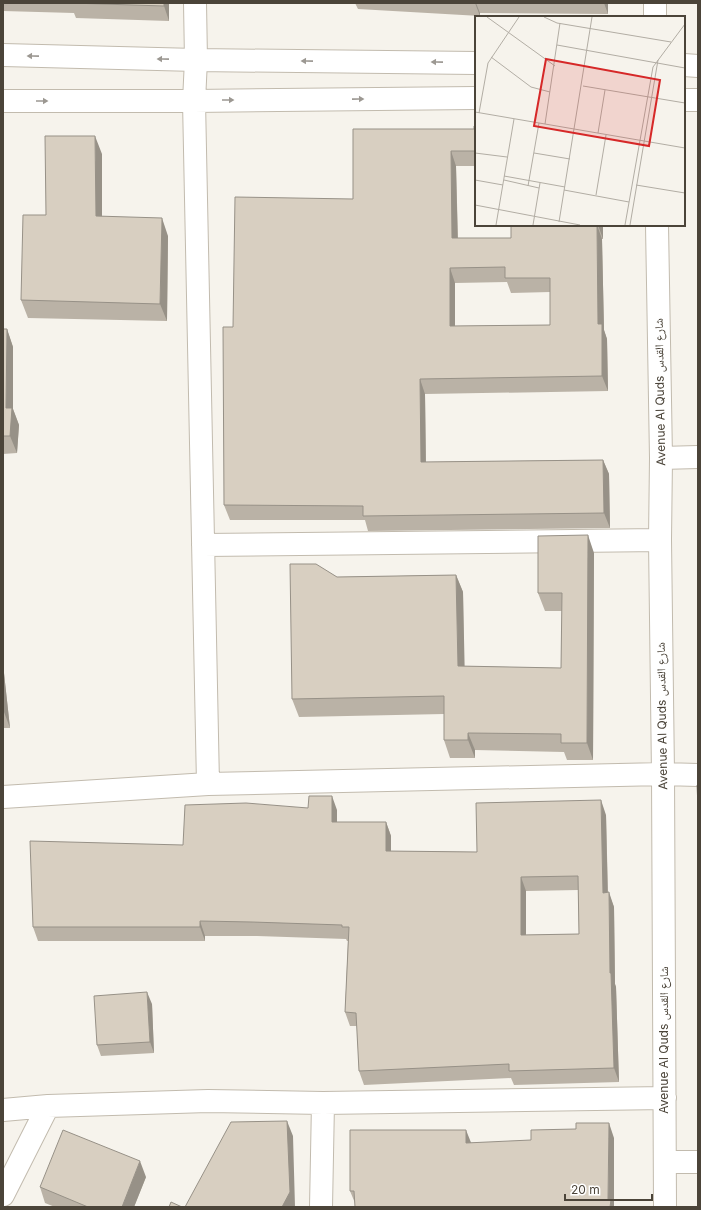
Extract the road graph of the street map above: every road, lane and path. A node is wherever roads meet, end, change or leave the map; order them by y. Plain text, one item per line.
1 (195, 3) edge
2 (655, 3) edge
3 (655, 16) edge
4 (3, 55) edge
5 (196, 60) junction
6 (475, 63) edge
7 (685, 66) edge
8 (698, 66) edge
9 (475, 98) edge
10 (685, 100) edge
11 (698, 100) edge
12 (3, 101) edge
13 (194, 101) junction
14 (658, 226) edge
15 (661, 458) junction
16 (698, 458) edge
17 (660, 540) junction
18 (203, 546) junction
19 (663, 774) junction
20 (698, 774) edge
21 (208, 784) junction
22 (3, 797) edge
23 (665, 1098) junction
24 (322, 1102) junction
25 (48, 1106) junction
26 (3, 1110) edge
27 (665, 1162) junction
28 (698, 1162) edge
29 (3, 1195) edge
30 (321, 1207) edge
31 (665, 1207) edge

1 - 5 street
2 - 3 street
5 -> 4 street
6 -> 5 street
5 - 13 street
7 - 8 street
13 -> 9 street
10 - 11 street
12 -> 13 street
13 - 18 street
14 - 15 street, Avenue Al Quds شارع القدس
15 - 16 street
15 - 17 street, Avenue Al Quds شارع القدس
17 - 18 street
17 - 19 street, Avenue Al Quds شارع القدس
18 - 21 street
19 - 20 street
19 - 21 street
19 - 23 street, Avenue Al Quds شارع القدس
21 - 22 street
23 - 24 street
23 - 27 street, Avenue Al Quds شارع القدس
24 - 25 street
24 - 30 street
25 - 26 street
25 - 29 street
27 - 28 street
27 - 31 street, Avenue Al Quds شارع القدس

